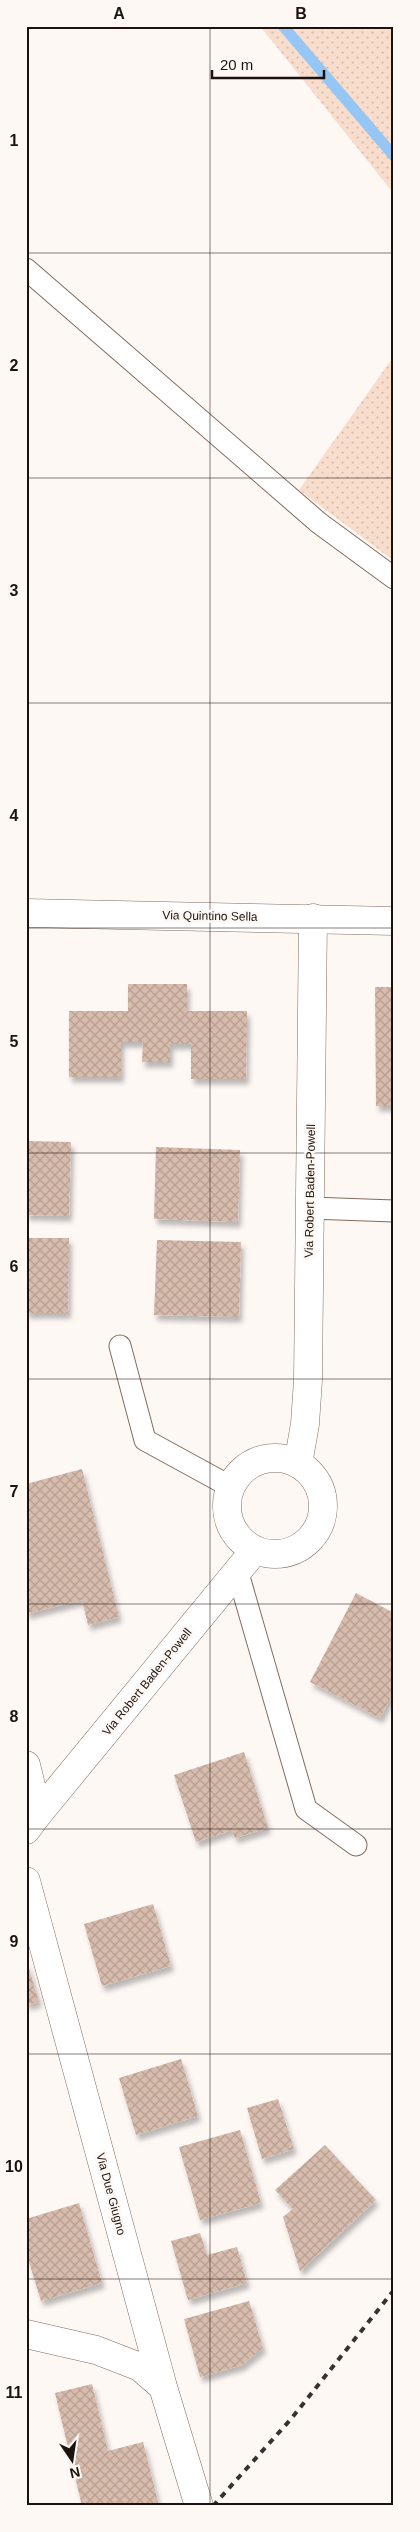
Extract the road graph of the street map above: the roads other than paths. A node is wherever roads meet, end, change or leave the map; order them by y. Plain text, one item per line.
1 (26, 269) edge
2 (394, 578) edge
3 (26, 913) edge
4 (313, 918) junction
5 (394, 921) edge
6 (310, 1208) junction
7 (394, 1211) edge
8 (120, 1346) dead end
9 (298, 1464) junction
10 (231, 1487) junction
11 (255, 1550) junction
12 (237, 1570) junction
13 (26, 1766) edge
14 (32, 1822) edge
15 (356, 1845) dead end
16 (26, 1882) edge
17 (26, 2334) edge
18 (163, 2387) junction
19 (199, 2506) edge

1 - 2 lane
3 - 4 street, Via Quintino Sella
4 - 5 street, Via Quintino Sella
4 - 6 street, Via Robert Baden-Powell
6 - 7 lane
6 - 9 street, Via Robert Baden-Powell
8 - 10 lane
9 - 10 street
9 - 11 street
10 - 11 street
11 - 12 street, Via Robert Baden-Powell
12 - 14 street, Via Robert Baden-Powell
12 - 15 lane
13 - 14 street
16 - 18 street, Via Due Giugno
17 - 18 street
18 - 19 street, Via Due Giugno

